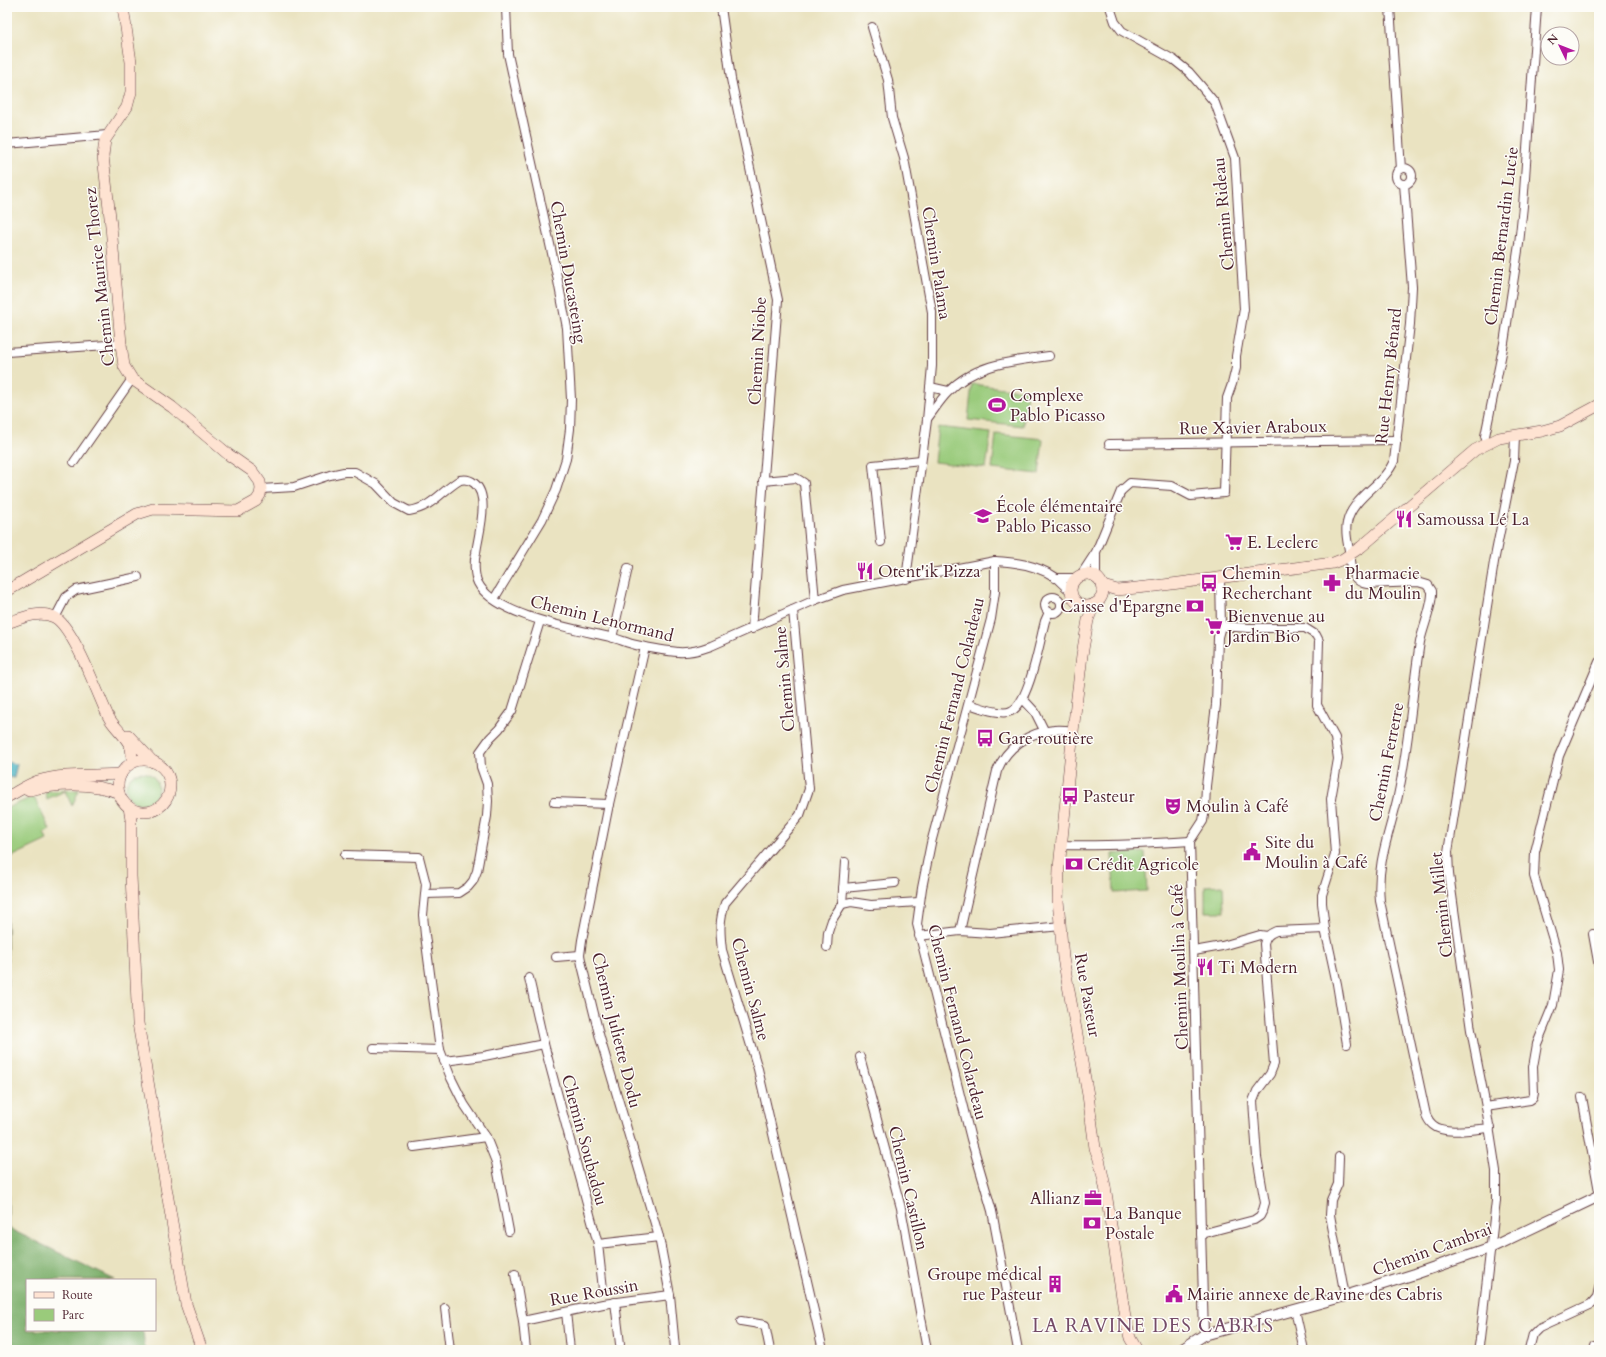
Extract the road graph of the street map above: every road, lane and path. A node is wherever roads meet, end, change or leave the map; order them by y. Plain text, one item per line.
1 (122, 7) edge
2 (506, 7) edge
3 (721, 7) edge
4 (1110, 7) edge
5 (1390, 7) edge
6 (1537, 7) edge
7 (872, 27) dead end
8 (107, 135) junction
9 (7, 144) edge
10 (121, 344) junction
11 (7, 352) edge
12 (1049, 356) dead end
13 (132, 379) junction
14 (930, 387) junction
15 (948, 391) junction
16 (1599, 406) edge
17 (927, 420) junction
18 (1515, 435) junction
19 (1397, 440) junction
20 (1226, 442) junction
21 (1487, 443) junction
22 (1109, 444) dead end
23 (922, 460) junction
24 (74, 462) dead end
25 (763, 481) junction
26 (261, 489) junction
27 (881, 542) dead end
28 (1096, 552) junction
29 (1350, 555) junction
30 (995, 561) junction
31 (628, 568) dead end
32 (138, 577) dead end
33 (1079, 577) junction
34 (1096, 577) junction
35 (1055, 578) junction
36 (1220, 578) junction
37 (906, 579) junction
38 (7, 591) edge
39 (1102, 591) junction
40 (1072, 592) junction
41 (494, 599) junction
42 (815, 600) junction
43 (1081, 604) junction
44 (1094, 604) junction
45 (793, 610) junction
46 (1049, 612) dead end
47 (55, 618) junction
48 (540, 621) junction
49 (7, 623) edge
50 (1221, 626) junction
51 (752, 629) junction
52 (612, 638) junction
53 (646, 647) junction
54 (1082, 655) junction
55 (1599, 662) edge
56 (1023, 699) junction
57 (969, 704) junction
58 (114, 725) junction
59 (1073, 731) junction
60 (1044, 732) junction
61 (153, 762) junction
62 (132, 763) junction
63 (121, 774) junction
64 (51, 778) junction
65 (38, 788) junction
66 (119, 793) junction
67 (11, 795) edge
68 (554, 802) dead end
69 (610, 804) junction
70 (129, 808) junction
71 (143, 812) junction
72 (131, 840) junction
73 (1190, 841) junction
74 (1061, 845) junction
75 (346, 855) dead end
76 (845, 862) dead end
77 (895, 883) dead end
78 (843, 888) junction
79 (426, 894) junction
80 (919, 902) junction
81 (842, 904) junction
82 (1061, 926) junction
83 (1325, 929) junction
84 (960, 931) junction
85 (1593, 934) dead end
86 (919, 936) junction
87 (1267, 936) junction
88 (827, 947) dead end
89 (1194, 951) junction
90 (580, 956) junction
91 (556, 957) dead end
92 (1599, 967) edge
93 (529, 978) dead end
94 (544, 1044) junction
95 (1347, 1044) dead end
96 (373, 1048) dead end
97 (440, 1050) junction
98 (860, 1057) dead end
99 (444, 1061) junction
100 (1582, 1097) dead end
101 (1486, 1107) junction
102 (1490, 1128) junction
103 (486, 1137) junction
104 (414, 1147) dead end
105 (1339, 1157) dead end
106 (1599, 1191) edge
107 (1599, 1196) edge
108 (508, 1231) dead end
109 (1201, 1234) junction
110 (659, 1237) junction
111 (598, 1244) junction
112 (1492, 1247) junction
113 (515, 1274) dead end
114 (1599, 1288) edge
115 (603, 1289) dead end
116 (670, 1295) junction
117 (1345, 1296) junction
118 (615, 1302) junction
119 (445, 1308) dead end
120 (1295, 1310) junction
121 (566, 1312) junction
122 (523, 1321) junction
123 (741, 1321) dead end
124 (1204, 1335) junction
125 (1130, 1338) junction
126 (620, 1344) dead end
127 (675, 1348) dead end
128 (202, 1350) edge
129 (450, 1350) edge
130 (526, 1350) edge
131 (570, 1350) edge
132 (770, 1350) edge
133 (823, 1350) edge
134 (927, 1350) edge
135 (1018, 1350) edge
136 (1129, 1350) edge
137 (1137, 1350) edge
138 (1180, 1350) edge
139 (1304, 1350) edge
140 (1478, 1350) edge
141 (1529, 1350) edge

1 - 8 main road, Chemin Maurice Thorez
2 - 41 street, Chemin Ducasteing
3 - 25 street, Chemin Niobe
4 - 20 street, Chemin Rideau
5 - 19 street, Rue Henry Bénard
6 - 21 street, Chemin Bernardin Lucie
7 - 14 street, Chemin Palama
8 - 9 street
8 - 10 main road, Chemin Maurice Thorez
10 - 11 street
10 - 13 main road, Chemin Maurice Thorez
12 - 15 street
13 - 24 street
13 - 26 main road, Chemin Maurice Thorez
14 - 15 street
14 - 17 street, Chemin Palama
15 - 17 street
16 - 18 main road
17 - 23 street, Chemin Palama
18 - 21 main road
18 - 101 street, Chemin Millet
19 - 20 street, Rue Xavier Araboux
19 - 29 street, Rue Henry Bénard
20 - 22 street, Rue Xavier Araboux
20 - 28 street, Chemin Rideau
21 - 29 main road
23 - 27 street
23 - 37 street, Chemin Palama
25 - 42 street
25 - 51 street, Chemin Niobe
26 - 38 main road
26 - 41 street, Chemin Lenormand
28 - 33 street
28 - 34 street
29 - 36 main road
29 - 102 street, Chemin Ferrerre
30 - 35 street, Chemin Lenormand
30 - 37 street, Chemin Lenormand
30 - 57 street, Chemin Fernand Colardeau
31 - 52 street
32 - 47 street
33 - 34 main road
33 - 35 street, Chemin Lenormand
33 - 40 main road
34 - 39 main road
35 - 40 street, Chemin Lenormand
36 - 39 main road
36 - 50 street
37 - 42 street, Chemin Lenormand
39 - 44 main road
40 - 43 main road
41 - 48 street, Chemin Lenormand
42 - 45 street, Chemin Lenormand
43 - 44 main road
43 - 54 main road, Rue Pasteur
44 - 54 main road, Rue Pasteur
45 - 51 street, Chemin Lenormand
45 - 133 street, Chemin Salme
46 - 56 street
47 - 49 main road
47 - 58 main road
48 - 52 street, Chemin Lenormand
48 - 79 street
50 - 73 street
50 - 83 street
51 - 53 street, Chemin Lenormand
52 - 53 street, Chemin Lenormand
53 - 69 street, Chemin Juliette Dodu
54 - 59 main road, Rue Pasteur
55 - 101 street
56 - 57 street
56 - 60 street
57 - 80 street, Chemin Fernand Colardeau
58 - 61 main road
58 - 62 main road
59 - 60 street
59 - 74 main road, Rue Pasteur
60 - 84 street
61 - 62 main road
61 - 71 main road
62 - 63 main road
63 - 64 main road
63 - 66 main road
64 - 65 main road
64 - 67 main road
65 - 66 main road
65 - 67 main road
66 - 70 main road
68 - 69 street
69 - 90 street, Chemin Juliette Dodu
70 - 71 main road
70 - 72 main road
71 - 72 main road
72 - 128 main road
73 - 74 street
73 - 89 street, Chemin Moulin à Café
74 - 82 main road, Rue Pasteur
75 - 79 street
76 - 78 street
77 - 78 street
78 - 81 street
79 - 97 street
80 - 81 street
80 - 86 street, Chemin Fernand Colardeau
81 - 88 street
82 - 84 street
82 - 125 main road, Rue Pasteur
83 - 87 street
83 - 95 street
84 - 86 street
85 - 92 street
86 - 135 street, Chemin Fernand Colardeau
87 - 89 street
87 - 109 street
89 - 109 street, Chemin Moulin à Café
90 - 91 street
90 - 110 street, Chemin Juliette Dodu
93 - 94 street, Chemin Soubadou
94 - 99 street
94 - 111 street, Chemin Soubadou
96 - 97 street
97 - 99 street
98 - 134 street, Chemin Castillon
99 - 103 street
100 - 106 street
101 - 102 street, Chemin Millet
102 - 112 street, Chemin Millet
103 - 104 street
103 - 108 street
105 - 117 street
107 - 112 street, Chemin Cambrai
109 - 124 street, Chemin Moulin à Café
110 - 111 street
110 - 116 street, Chemin Juliette Dodu
111 - 115 street, Chemin Soubadou
112 - 117 street, Chemin Cambrai
112 - 140 street, Chemin Millet
113 - 122 street
114 - 141 street
116 - 118 street, Rue Roussin
116 - 127 street, Chemin Juliette Dodu
117 - 120 street, Chemin Cambrai
118 - 121 street, Rue Roussin
118 - 126 street
119 - 129 street
120 - 124 street, Chemin Cambrai
120 - 139 street
121 - 122 street, Rue Roussin
121 - 131 street
122 - 130 street
123 - 132 street
124 - 138 street, Chemin Cambrai
125 - 136 main road, Rue Pasteur
125 - 137 main road, Rue Pasteur

